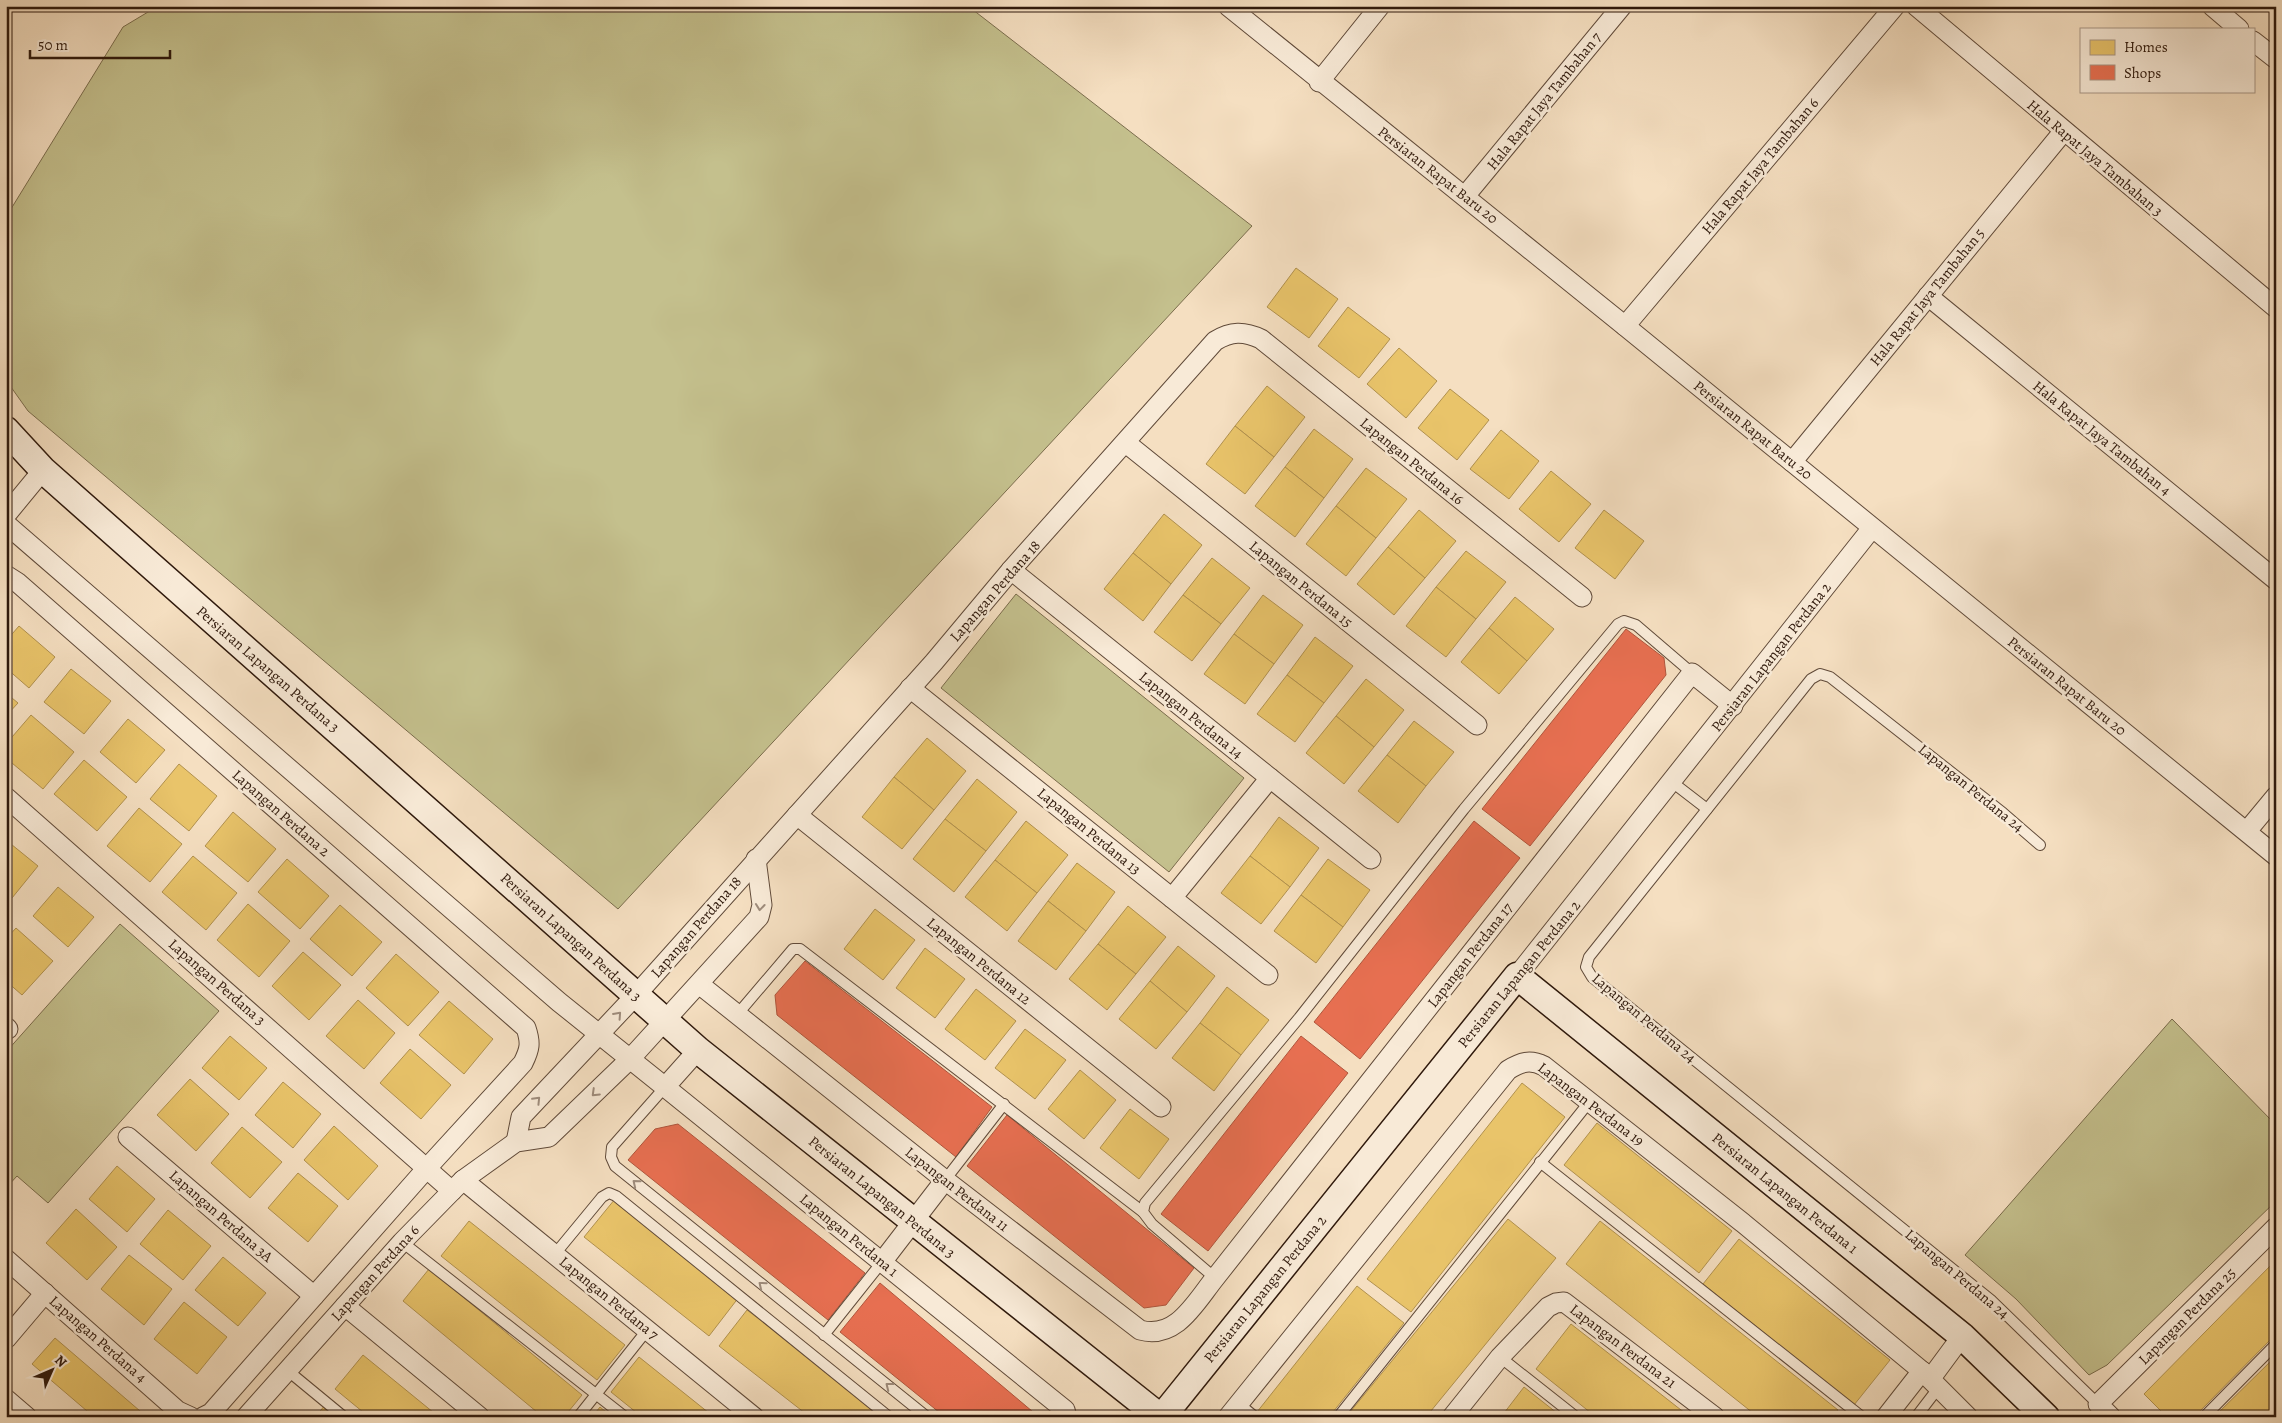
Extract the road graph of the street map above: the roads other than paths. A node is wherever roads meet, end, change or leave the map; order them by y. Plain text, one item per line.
1 (1228, 6) edge
2 (1380, 6) edge
3 (1622, 6) edge
4 (1895, 6) edge
5 (1916, 6) edge
6 (2212, 6) edge
7 (2238, 28) edge
8 (2254, 41) edge
9 (2276, 59) edge
10 (1319, 82) junction
11 (2064, 132) junction
12 (1465, 196) junction
13 (1928, 296) junction
14 (2276, 308) edge
15 (1625, 326) junction
16 (1240, 332) joint
17 (6, 430) edge
18 (1126, 443) junction
19 (1792, 462) junction
20 (43, 470) junction
21 (6, 515) edge
22 (6, 524) edge
23 (1872, 528) junction
24 (1011, 570) junction
25 (6, 575) edge
26 (2276, 580) edge
27 (1582, 597) dead end
28 (1692, 673) junction
29 (910, 688) junction
30 (1733, 706) junction
31 (1477, 725) dead end
32 (1270, 778) junction
33 (1672, 782) junction
34 (2276, 796) edge
35 (6, 797) edge
36 (1707, 810) junction
37 (797, 815) junction
38 (2247, 831) junction
39 (2040, 845) dead end
40 (2276, 856) edge
41 (756, 859) junction
42 (1371, 859) dead end
43 (1172, 898) junction
44 (1268, 975) dead end
45 (1517, 976) junction
46 (699, 984) junction
47 (636, 995) junction
48 (736, 1016) junction
49 (665, 1022) junction
50 (600, 1034) junction
51 (698, 1050) junction
52 (630, 1059) junction
53 (665, 1087) junction
54 (1590, 1101) junction
55 (1004, 1104) junction
56 (1161, 1107) dead end
57 (128, 1137) dead end
58 (516, 1142) junction
59 (1540, 1162) junction
60 (427, 1168) junction
61 (945, 1180) junction
62 (458, 1185) junction
63 (1143, 1212) junction
64 (913, 1223) junction
65 (2276, 1227) edge
66 (402, 1242) junction
67 (555, 1254) junction
68 (6, 1259) edge
69 (882, 1262) junction
70 (1215, 1278) junction
71 (45, 1293) junction
72 (314, 1296) junction
73 (346, 1306) junction
74 (648, 1329) junction
75 (824, 1335) junction
76 (1962, 1336) junction
77 (6, 1339) edge
78 (2276, 1344) edge
79 (1500, 1357) junction
80 (287, 1370) junction
81 (1931, 1379) junction
82 (596, 1393) junction
83 (6, 1399) edge
84 (1233, 1410) edge
85 (2104, 1410) edge
86 (26, 1417) edge
87 (190, 1417) edge
88 (203, 1417) edge
89 (246, 1417) edge
90 (344, 1417) edge
91 (480, 1417) edge
92 (578, 1417) edge
93 (625, 1417) edge
94 (754, 1417) edge
95 (889, 1417) edge
96 (927, 1417) edge
97 (1067, 1417) edge
98 (1161, 1417) edge
99 (1255, 1417) edge
100 (1338, 1417) edge
101 (1452, 1417) edge
102 (1576, 1417) edge
103 (1715, 1417) edge
104 (1862, 1417) edge
105 (1886, 1417) edge
106 (1916, 1417) edge
107 (1968, 1417) edge
108 (2046, 1417) edge
109 (2204, 1417) edge

1 - 10 street, Persiaran Rapat Baru 20
2 - 10 street
3 - 12 street, Hala Rapat Jaya Tambahan 7
4 - 15 street, Hala Rapat Jaya Tambahan 6
5 - 11 street, Hala Rapat Jaya Tambahan 3
6 - 7 street
8 - 9 street
10 - 12 street, Persiaran Rapat Baru 20
11 - 13 street, Hala Rapat Jaya Tambahan 5
11 - 14 street, Hala Rapat Jaya Tambahan 3
12 - 15 street, Persiaran Rapat Baru 20
13 - 19 street, Hala Rapat Jaya Tambahan 5
13 - 26 street, Hala Rapat Jaya Tambahan 4
15 - 19 street, Persiaran Rapat Baru 20
16 - 18 street, Lapangan Perdana 18
16 - 27 street, Lapangan Perdana 16
17 - 20 street, Persiaran Lapangan Perdana 3
18 - 24 street, Lapangan Perdana 18
18 - 31 street, Lapangan Perdana 15
19 - 23 street, Persiaran Rapat Baru 20
20 - 21 street
20 - 47 street, Persiaran Lapangan Perdana 3
22 - 50 street, Lapangan Perdana 1
23 - 30 street, Persiaran Lapangan Perdana 2
23 - 38 street, Persiaran Rapat Baru 20
24 - 29 street, Lapangan Perdana 18
24 - 32 street, Lapangan Perdana 14
25 - 60 street, Lapangan Perdana 2
28 - 30 street
28 - 63 lane
28 - 70 street, Lapangan Perdana 17
29 - 37 street, Lapangan Perdana 18
29 - 43 street, Lapangan Perdana 13
30 - 33 street, Persiaran Lapangan Perdana 2
32 - 42 street, Lapangan Perdana 14
32 - 43 street
33 - 36 lane
33 - 45 street, Persiaran Lapangan Perdana 2
34 - 38 street
35 - 60 street, Lapangan Perdana 3
36 - 39 lane, Lapangan Perdana 24
36 - 85 lane, Lapangan Perdana 24
37 - 41 street, Lapangan Perdana 18
37 - 56 street, Lapangan Perdana 12
38 - 40 street, Persiaran Rapat Baru 20
41 -> 46 street, Lapangan Perdana 18
41 - 47 street, Lapangan Perdana 18
43 - 44 street, Lapangan Perdana 13
45 - 76 street, Persiaran Lapangan Perdana 1
45 - 98 street, Persiaran Lapangan Perdana 2
46 - 48 street, Lapangan Perdana 11
46 - 49 street, Lapangan Perdana 18
47 - 49 street, Persiaran Lapangan Perdana 3
50 -> 47 street, Lapangan Perdana 18
48 - 55 lane
48 - 61 street, Lapangan Perdana 11
49 - 51 street, Persiaran Lapangan Perdana 3
49 - 52 street, Lapangan Perdana 18
50 - 52 street, Lapangan Perdana 1
58 -> 50 street
51 - 53 street
51 - 64 street, Persiaran Lapangan Perdana 3
52 - 53 street, Lapangan Perdana 1
52 -> 58 street, Lapangan Perdana 6
53 - 69 street, Lapangan Perdana 1
75 -> 53 lane
54 - 59 lane
54 - 81 street, Lapangan Perdana 19
54 - 84 street, Lapangan Perdana 19
55 - 61 lane
55 - 63 lane
57 - 72 street, Lapangan Perdana 3A
58 - 62 street, Lapangan Perdana 6
59 - 100 lane
59 - 104 lane
60 - 62 street, Lapangan Perdana 3
60 - 72 street
61 - 64 street
61 - 70 street, Lapangan Perdana 11
62 - 66 street, Lapangan Perdana 6
62 - 67 street, Lapangan Perdana 7
63 - 70 lane
64 - 69 street
64 - 98 street, Persiaran Lapangan Perdana 3
65 - 85 street, Lapangan Perdana 25
66 - 73 street, Lapangan Perdana 6
66 - 82 lane
67 - 74 street, Lapangan Perdana 7
67 - 95 lane
68 - 71 street, Lapangan Perdana 4
69 - 75 lane
69 - 97 street, Lapangan Perdana 1
71 - 77 street
71 - 87 street, Lapangan Perdana 4
72 - 88 street
73 - 80 street, Lapangan Perdana 6
73 - 91 street
74 - 82 lane
74 - 94 street, Lapangan Perdana 7
96 -> 75 lane
76 - 81 street
76 - 108 street, Persiaran Lapangan Perdana 1
78 - 109 lane
79 - 101 street, Lapangan Perdana 21
79 - 102 lane
79 - 103 street, Lapangan Perdana 21
80 - 89 street, Lapangan Perdana 6
80 - 90 lane
81 - 105 street
81 - 106 lane
81 - 107 street, Lapangan Perdana 19
82 - 92 lane
82 - 93 lane
83 - 86 street
84 - 99 lane

